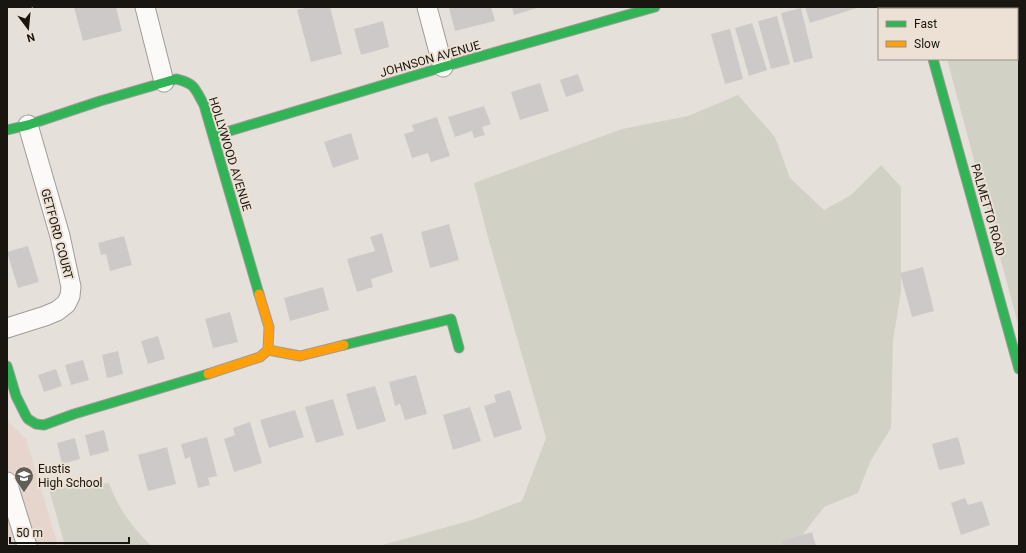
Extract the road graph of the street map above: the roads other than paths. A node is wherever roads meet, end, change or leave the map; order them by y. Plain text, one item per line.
1 (145, 7) edge
2 (427, 7) edge
3 (655, 7) edge
4 (933, 60) edge
5 (444, 67) junction
6 (164, 82) junction
7 (28, 125) junction
8 (7, 130) edge
9 (213, 136) junction
10 (7, 328) edge
11 (459, 348) dead end
12 (268, 350) junction
13 (7, 366) edge
14 (1019, 369) edge
15 (7, 482) edge
16 (27, 546) edge

1 - 6 street
2 - 5 street
3 - 5 street, JOHNSON AVENUE
4 - 14 street, PALMETTO ROAD
5 - 9 street, JOHNSON AVENUE
6 - 7 street, HOLLYWOOD AVENUE
6 - 9 street, HOLLYWOOD AVENUE
7 - 8 street, HOLLYWOOD AVENUE
7 - 10 street, GETFORD COURT
9 - 12 street, HOLLYWOOD AVENUE
11 - 12 street
12 - 13 street
15 - 16 street

